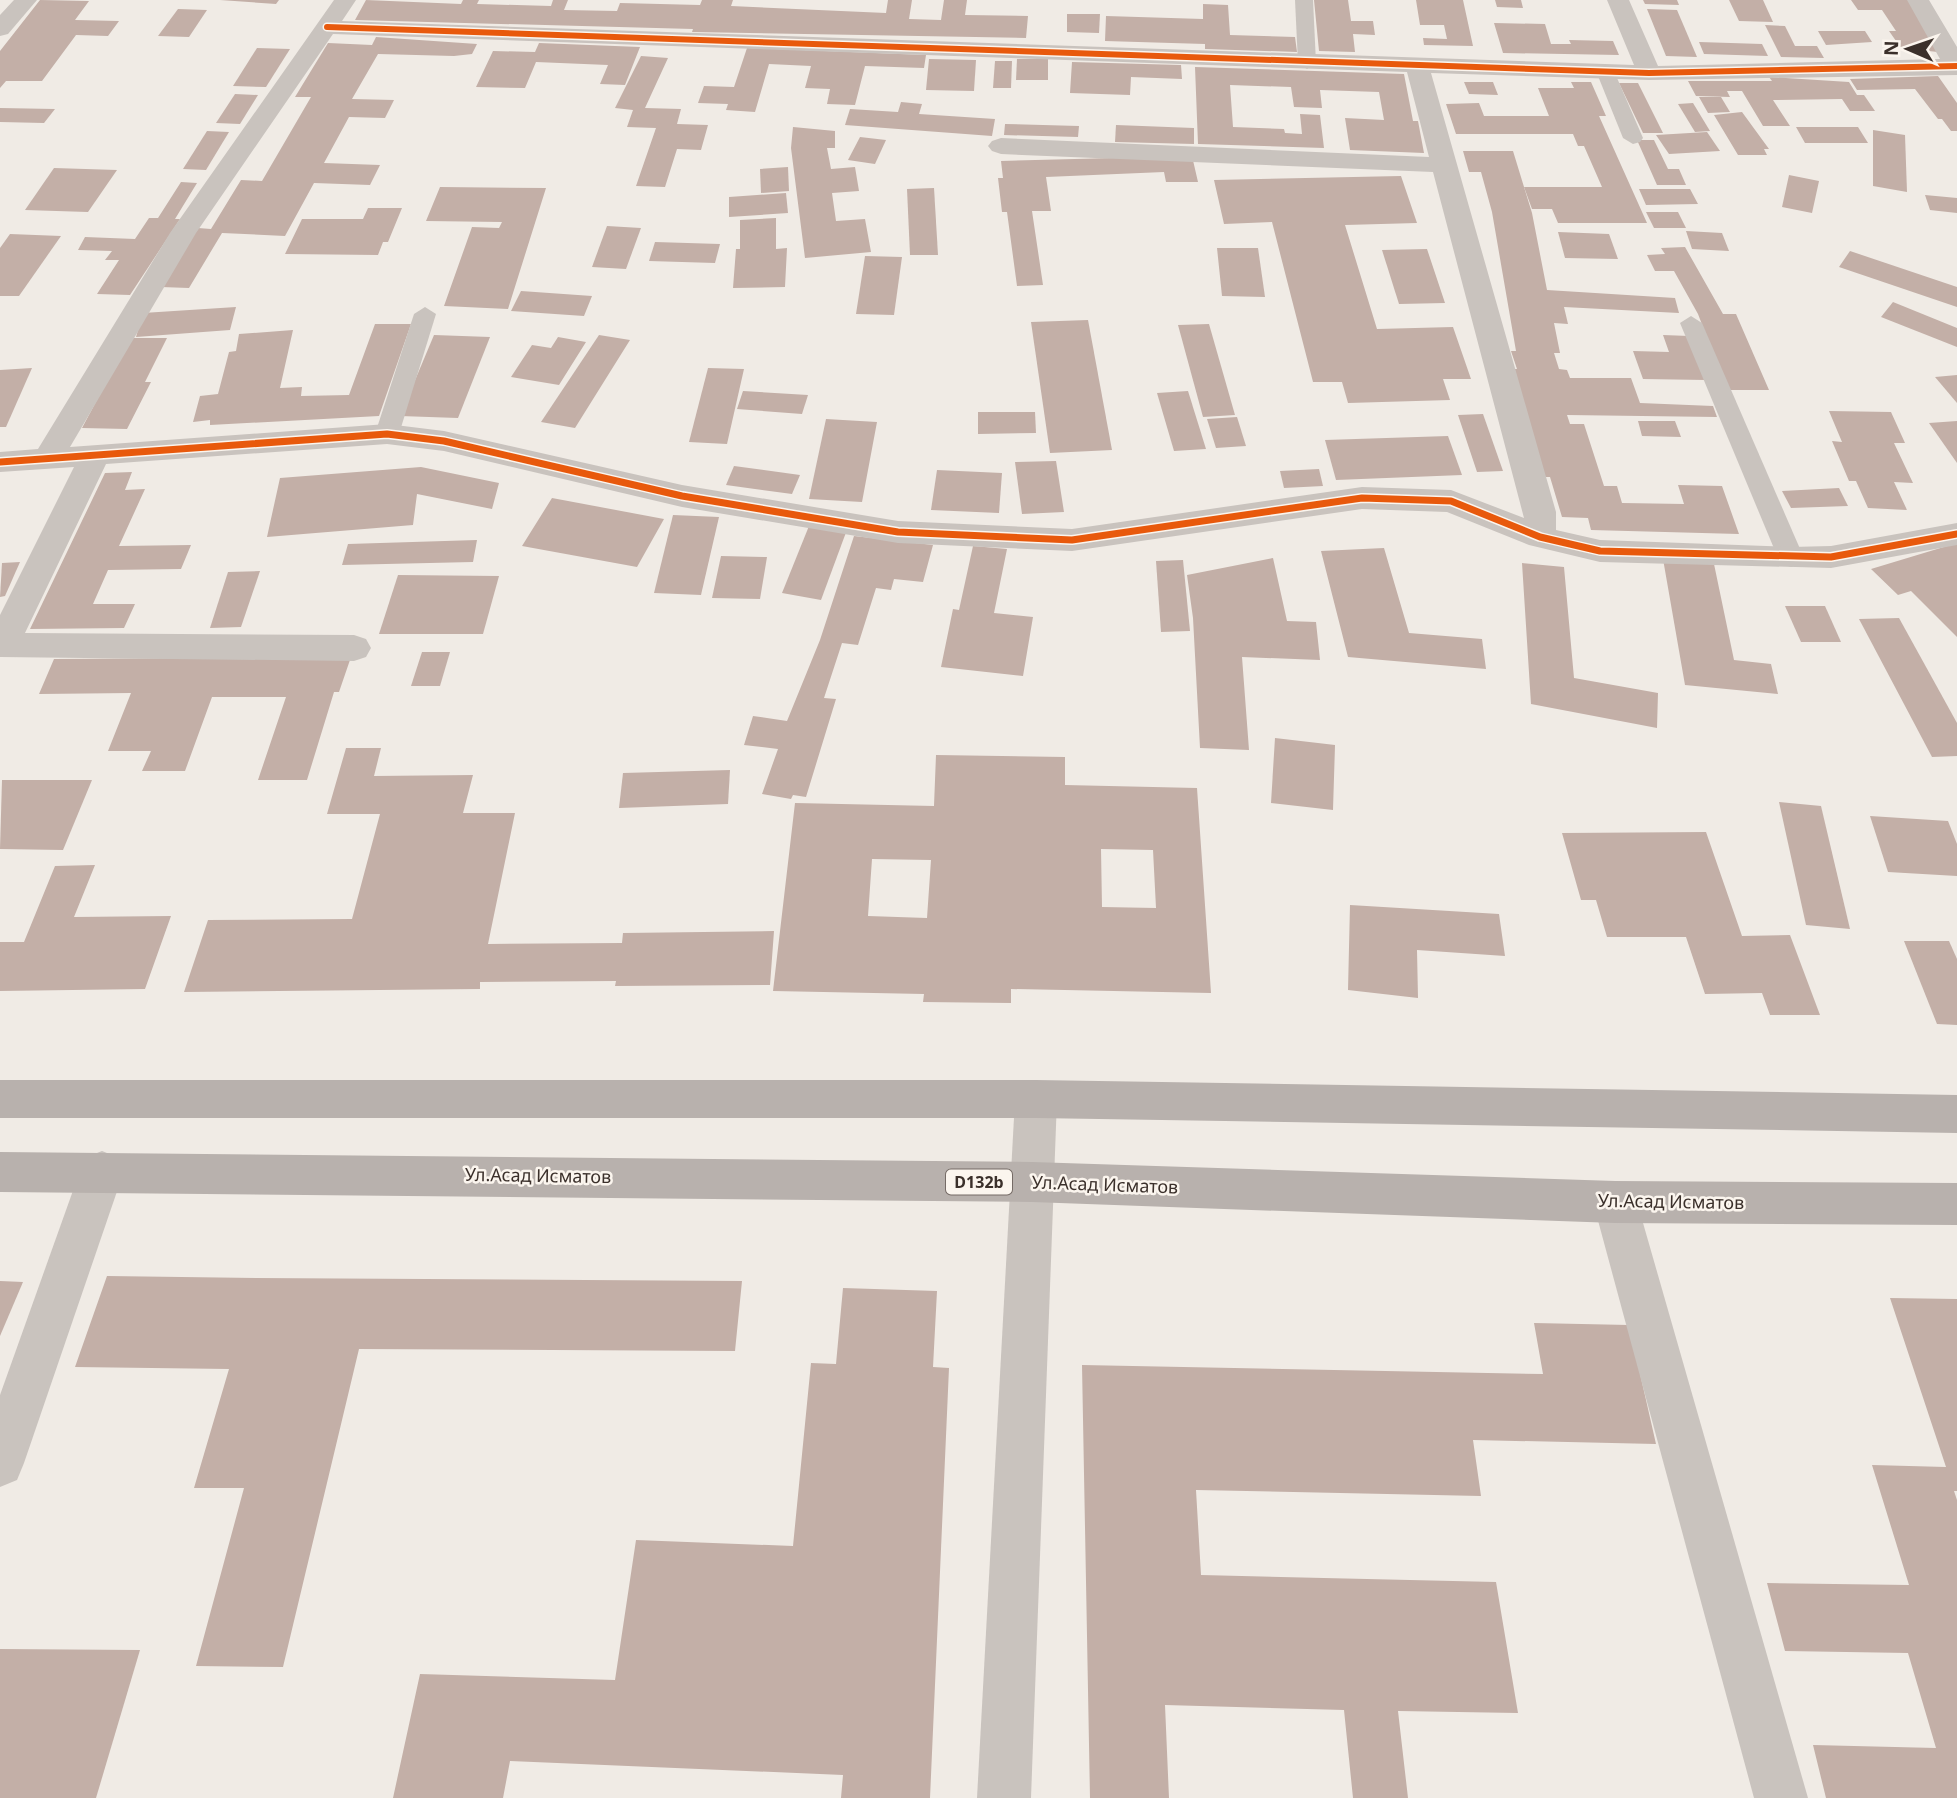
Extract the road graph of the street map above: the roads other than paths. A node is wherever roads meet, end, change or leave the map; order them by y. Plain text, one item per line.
1 (26, 0) edge
2 (345, 0) edge
3 (1304, 0) edge
4 (1618, 0) edge
5 (1918, 0) edge
6 (327, 27) junction
7 (0, 29) edge
8 (1307, 63) junction
9 (1417, 66) junction
10 (1957, 67) edge
11 (1605, 71) junction
12 (1649, 73) junction
13 (1633, 138) dead end
14 (1001, 146) dead end
15 (1442, 165) junction
16 (425, 314) dead end
17 (1691, 323) dead end
18 (387, 434) junction
19 (96, 454) junction
20 (49, 457) junction
21 (0, 462) edge
22 (1957, 534) edge
23 (1540, 537) junction
24 (1791, 558) junction
25 (1, 645) edge
26 (354, 648) dead end
27 (0, 1099) edge
28 (1036, 1099) junction
29 (1957, 1114) edge
30 (102, 1171) junction
31 (0, 1172) edge
32 (1032, 1182) junction
33 (1615, 1202) junction
34 (1957, 1204) edge
35 (0, 1462) edge
36 (1004, 1798) edge
37 (1781, 1798) edge

1 - 7 street
2 - 6 street
3 - 8 lane
4 - 12 street
5 - 10 street
6 - 8 street
6 - 20 street
8 - 9 street
9 - 11 street
9 - 15 street
10 - 12 street
11 - 12 street
11 - 13 lane
14 - 15 street
15 - 23 street
16 - 18 lane
17 - 24 lane
18 - 19 street
18 - 23 street
19 - 20 street
19 - 25 street
20 - 21 street
22 - 24 street
23 - 24 street
25 - 26 street
27 - 28 main road
28 - 29 main road
28 - 32 street
30 - 31 main road, Ул.Асад Исматов / D132b
30 - 32 main road, Ул.Асад Исматов / D132b
30 - 35 street
32 - 33 main road, Ул.Асад Исматов / D132b
32 - 36 street
33 - 34 main road, Ул.Асад Исматов / D132b
33 - 37 street

